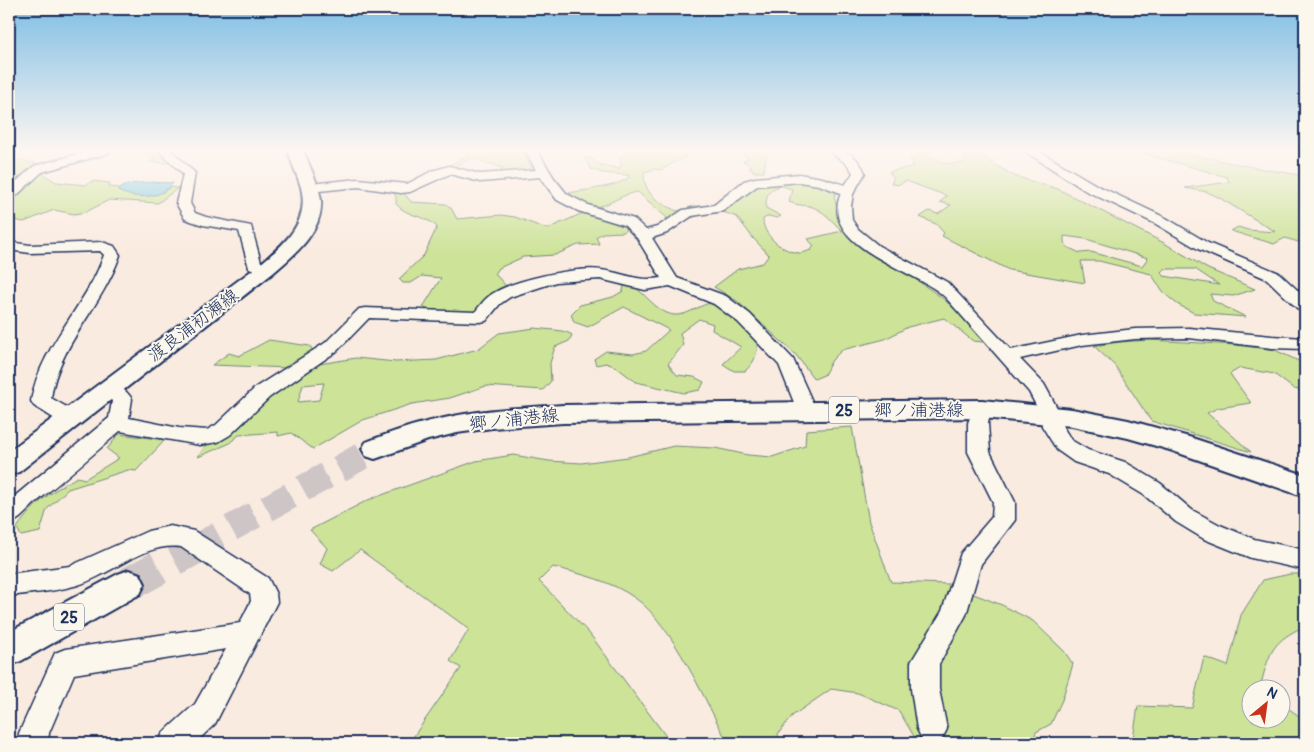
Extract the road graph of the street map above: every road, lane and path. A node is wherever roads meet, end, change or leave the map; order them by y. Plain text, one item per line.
1 (20, 185) edge
2 (187, 185) edge
3 (309, 185) edge
4 (327, 185) edge
5 (373, 185) edge
6 (416, 185) edge
7 (553, 185) edge
8 (748, 185) edge
9 (831, 185) edge
10 (852, 185) edge
11 (1086, 185) edge
12 (310, 188) junction
13 (849, 191) junction
14 (9, 194) edge
15 (643, 236) junction
16 (9, 246) edge
17 (266, 269) junction
18 (672, 281) junction
19 (1305, 306) edge
20 (1305, 344) edge
21 (1008, 356) junction
22 (110, 389) junction
23 (982, 409) junction
24 (806, 410) junction
25 (1051, 415) junction
26 (70, 418) junction
27 (116, 423) junction
28 (375, 449) tunnel mouth
29 (9, 465) edge
30 (1305, 486) edge
31 (9, 515) edge
32 (1305, 560) edge
33 (129, 584) tunnel mouth
34 (9, 585) edge
35 (248, 635) junction
36 (9, 650) edge
37 (932, 729) dead end
38 (33, 743) edge
39 (173, 743) edge

1 - 14 street
2 - 17 street
3 - 12 main road, 渡良浦初瀬線
4 - 12 street
5 - 6 street
7 - 15 street
8 - 15 street
9 - 13 street
10 - 13 street
11 - 19 street
12 - 17 main road, 渡良浦初瀬線
13 - 21 street
15 - 18 street
16 - 26 street
17 - 22 main road, 渡良浦初瀬線
18 - 24 street
18 - 27 street
20 - 21 street
21 - 25 street
22 - 26 main road, 渡良浦初瀬線
22 - 27 street
23 - 24 main road, 郷ノ浦港線 / 25
23 - 25 main road, 郷ノ浦港線 / 25
23 - 37 street
24 - 28 main road, 郷ノ浦港線 / 25
25 - 30 main road, 郷ノ浦港線 / 25
25 - 32 street
26 - 29 main road, 渡良浦初瀬線
27 - 31 street
33 - 36 main road, 25
34 - 35 street
35 - 38 street
35 - 39 street

